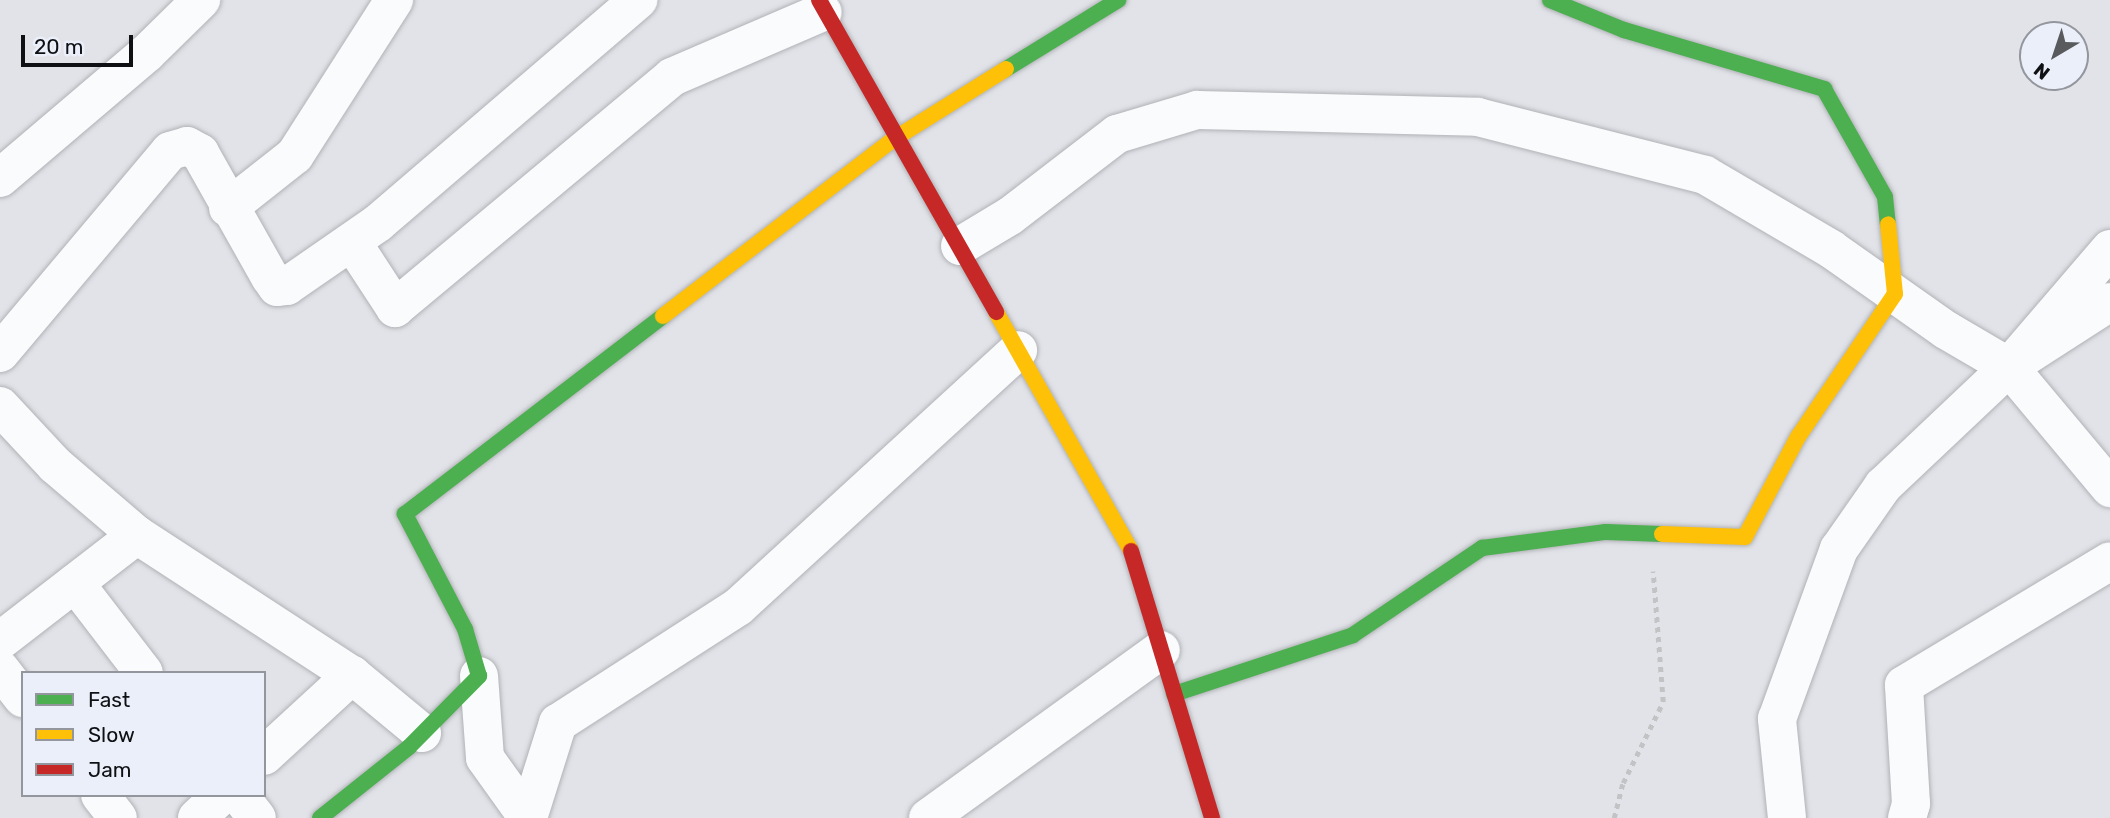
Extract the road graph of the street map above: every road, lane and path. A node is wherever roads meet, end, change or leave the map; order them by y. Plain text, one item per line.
1 (201, 0) edge
2 (394, 0) edge
3 (638, 0) edge
4 (1118, 0) edge
5 (1550, 0) edge
6 (821, 6) edge
7 (894, 139) junction
8 (0, 178) edge
9 (228, 208) junction
10 (352, 242) junction
11 (960, 246) junction
12 (2110, 249) edge
13 (1895, 294) junction
14 (2110, 302) edge
15 (1018, 350) junction
16 (0, 353) edge
17 (2009, 367) junction
18 (0, 406) edge
19 (2110, 488) edge
20 (1650, 534) junction
21 (136, 535) junction
22 (2110, 562) edge
23 (75, 583) junction
24 (0, 641) edge
25 (1161, 650) junction
26 (0, 669) edge
27 (142, 671) edge
28 (352, 675) junction
29 (479, 676) junction
30 (1174, 694) junction
31 (21, 695) edge
32 (422, 733) junction
33 (266, 754) edge
34 (102, 797) edge
35 (220, 797) edge
36 (241, 797) edge
37 (118, 818) edge
38 (197, 818) edge
39 (257, 818) edge
40 (320, 818) edge
41 (928, 818) edge
42 (1212, 818) edge
43 (1614, 818) edge
44 (1787, 818) edge
45 (1907, 818) edge

1 - 8 street
2 - 9 street
3 - 10 street
4 - 7 street
5 - 13 street
6 - 7 street
6 - 10 street
7 - 11 street
7 - 29 street
9 - 10 street
9 - 16 street
11 - 13 street
11 - 15 street
12 - 17 street
13 - 17 street
13 - 20 street
14 - 17 street
15 - 25 street
15 - 29 street
17 - 19 street
17 - 44 street
18 - 21 street
20 - 30 street
20 - 43 path
21 - 23 street
21 - 28 street
22 - 45 street
23 - 24 street
23 - 27 street
25 - 30 street
25 - 41 street
26 - 31 street
28 - 32 street
28 - 33 street
29 - 32 street
30 - 42 street
32 - 40 street
34 - 37 street
35 - 38 street
36 - 39 street

